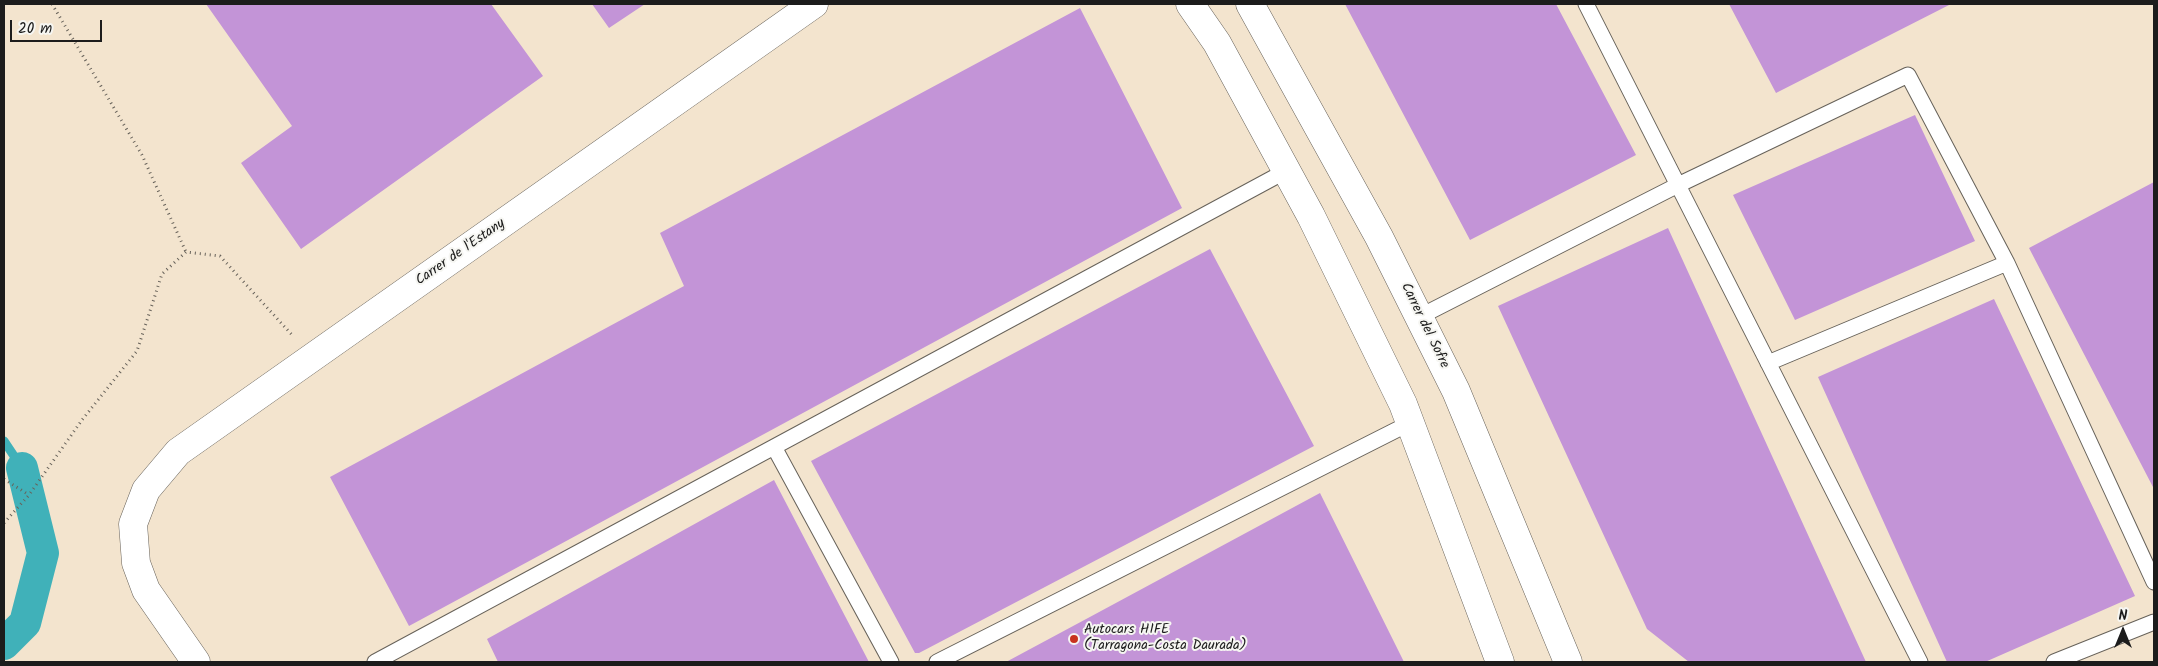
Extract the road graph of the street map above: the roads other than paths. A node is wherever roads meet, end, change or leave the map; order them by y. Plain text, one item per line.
1 (814, 4) edge
2 (1190, 4) edge
3 (1250, 4) edge
4 (1586, 4) edge
5 (1286, 171) junction
6 (1678, 185) junction
7 (2007, 263) junction
8 (1419, 317) junction
9 (1768, 363) junction
10 (1410, 423) junction
11 (774, 447) junction
12 (2154, 582) edge
13 (2154, 622) edge
14 (196, 662) edge
15 (375, 662) edge
16 (891, 662) edge
17 (937, 662) edge
18 (1500, 662) edge
19 (1568, 662) edge
20 (1920, 662) edge
21 (2054, 662) edge

1 - 14 street, Carrer de l'Estany
2 - 5 street
3 - 8 street, Carrer del Sofre
4 - 6 lane
5 - 10 street
5 - 11 lane
6 - 7 lane
6 - 8 lane
6 - 9 lane
7 - 9 lane
7 - 12 lane
8 - 19 street, Carrer del Sofre
9 - 20 lane
10 - 17 lane
10 - 18 street
11 - 15 lane
11 - 16 lane
13 - 21 lane

